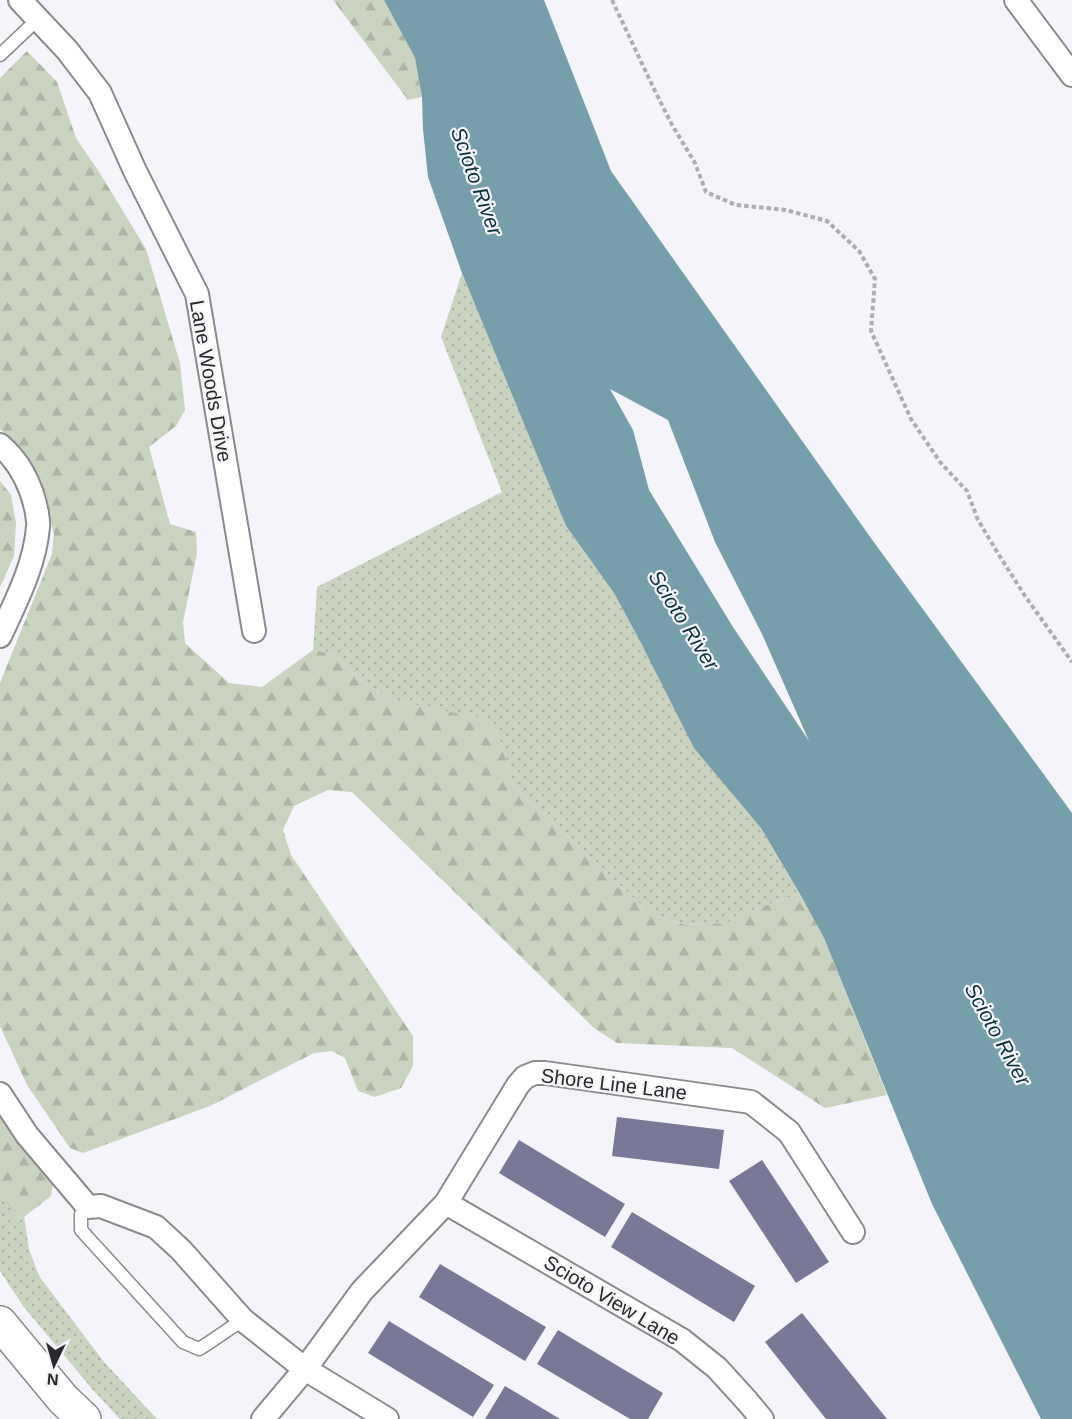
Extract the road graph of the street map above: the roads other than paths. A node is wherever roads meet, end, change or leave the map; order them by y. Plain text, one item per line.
1 (20, 0) edge
2 (1016, 0) edge
3 (38, 19) junction
4 (0, 55) edge
5 (1072, 75) edge
6 (0, 445) edge
7 (254, 631) dead end
8 (0, 636) edge
9 (0, 1094) edge
10 (446, 1203) junction
11 (88, 1207) junction
12 (853, 1232) dead end
13 (243, 1320) junction
14 (0, 1323) edge
15 (305, 1369) junction
16 (84, 1419) edge
17 (263, 1419) edge
18 (387, 1419) edge
19 (762, 1419) edge

1 - 3 street, Lane Woods Drive
2 - 5 street
3 - 4 lane
3 - 7 street, Lane Woods Drive
6 - 8 street
9 - 11 street
10 - 12 street, Shore Line Lane
10 - 15 street, Shore Line Lane
10 - 19 street, Scioto View Lane
11 - 13 street
11 - 13 lane
13 - 15 street
14 - 16 main road
15 - 17 street, Shore Line Lane
15 - 18 street

